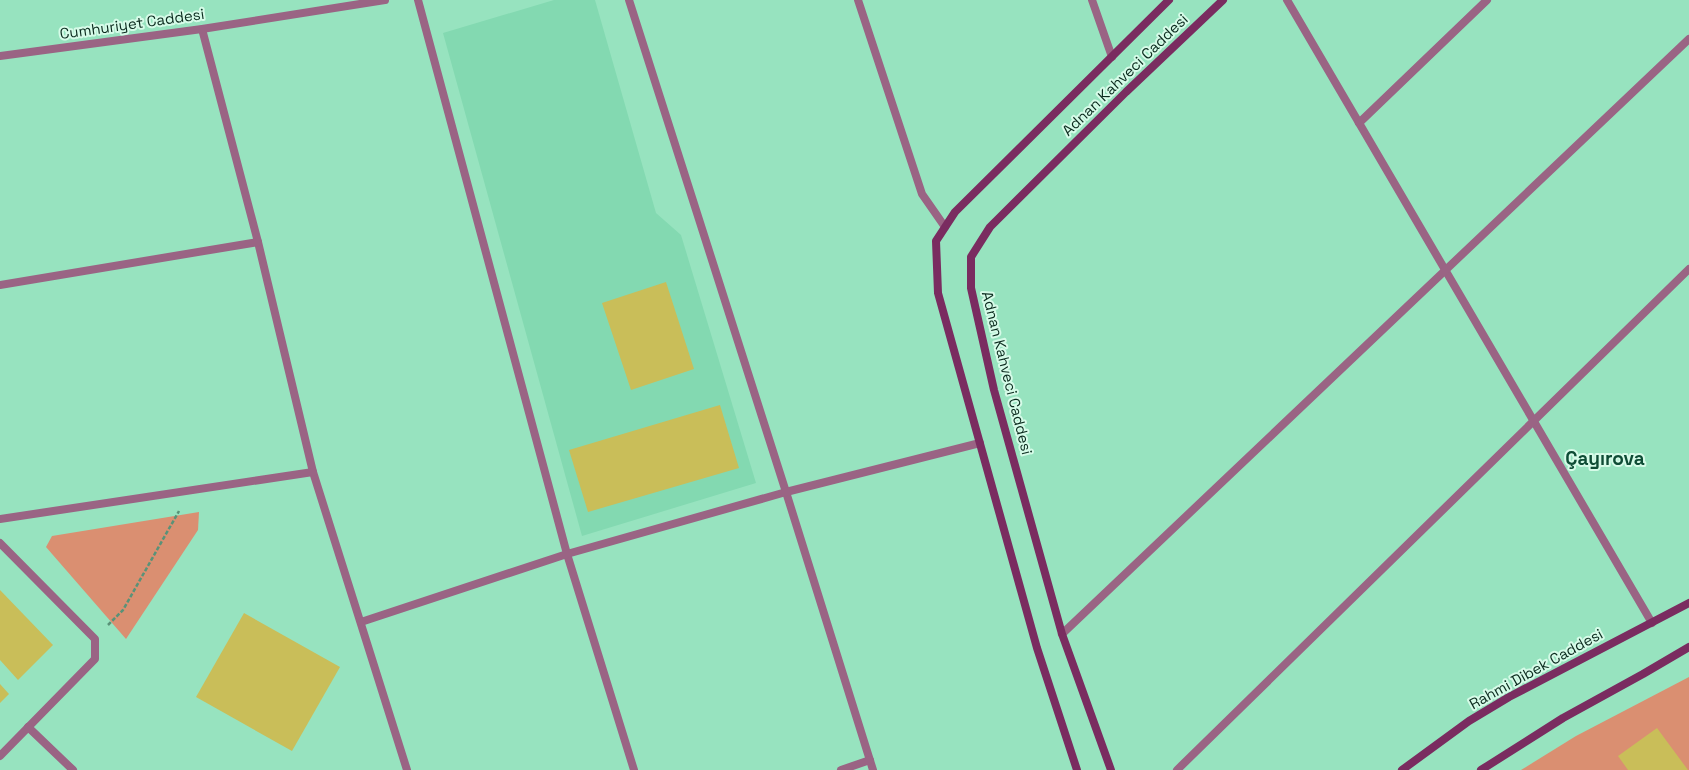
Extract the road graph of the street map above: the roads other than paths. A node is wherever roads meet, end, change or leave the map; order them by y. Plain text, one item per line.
1 (385, 0) edge
2 (418, 0) edge
3 (628, 0) edge
4 (858, 0) edge
5 (1092, 0) edge
6 (1169, 0) edge
7 (1223, 0) edge
8 (1287, 0) edge
9 (1487, 0) edge
10 (202, 29) junction
11 (1689, 39) edge
12 (0, 56) edge
13 (1112, 57) junction
14 (1359, 123) junction
15 (945, 227) junction
16 (258, 242) junction
17 (1445, 269) junction
18 (1689, 269) edge
19 (0, 285) edge
20 (1534, 421) junction
21 (980, 443) junction
22 (313, 472) junction
23 (786, 492) junction
24 (0, 518) edge
25 (0, 543) edge
26 (567, 554) junction
27 (1689, 603) edge
28 (360, 622) junction
29 (1652, 623) junction
30 (1062, 634) junction
31 (1689, 646) edge
32 (28, 727) junction
33 (0, 756) edge
34 (870, 760) junction
35 (73, 770) edge
36 (407, 770) edge
37 (634, 770) edge
38 (841, 770) edge
39 (873, 770) edge
40 (1077, 770) edge
41 (1111, 770) edge
42 (1177, 770) edge
43 (1402, 770) edge
44 (1481, 770) edge

1 - 10 street, Cumhuriyet Caddesi
2 - 26 street
3 - 23 street
4 - 15 street
5 - 13 street
6 - 13 main road
7 - 30 main road, Adnan Kahveci Caddesi
8 - 14 street
9 - 14 street
10 - 12 street, Cumhuriyet Caddesi
10 - 16 street
11 - 17 street
13 - 15 main road
14 - 17 street
15 - 21 main road
16 - 19 street
16 - 22 street
17 - 20 street
17 - 30 street
18 - 20 street
20 - 29 street
20 - 42 street
21 - 23 street
21 - 40 main road
22 - 24 street
22 - 28 street
23 - 26 street
23 - 34 street
25 - 32 street
26 - 28 street
26 - 37 street
27 - 29 main road, Rahmi Dibek Caddesi
28 - 36 street
29 - 43 main road, Rahmi Dibek Caddesi
30 - 41 main road, Adnan Kahveci Caddesi
31 - 44 main road
32 - 33 street
32 - 35 street
34 - 38 street
34 - 39 street

